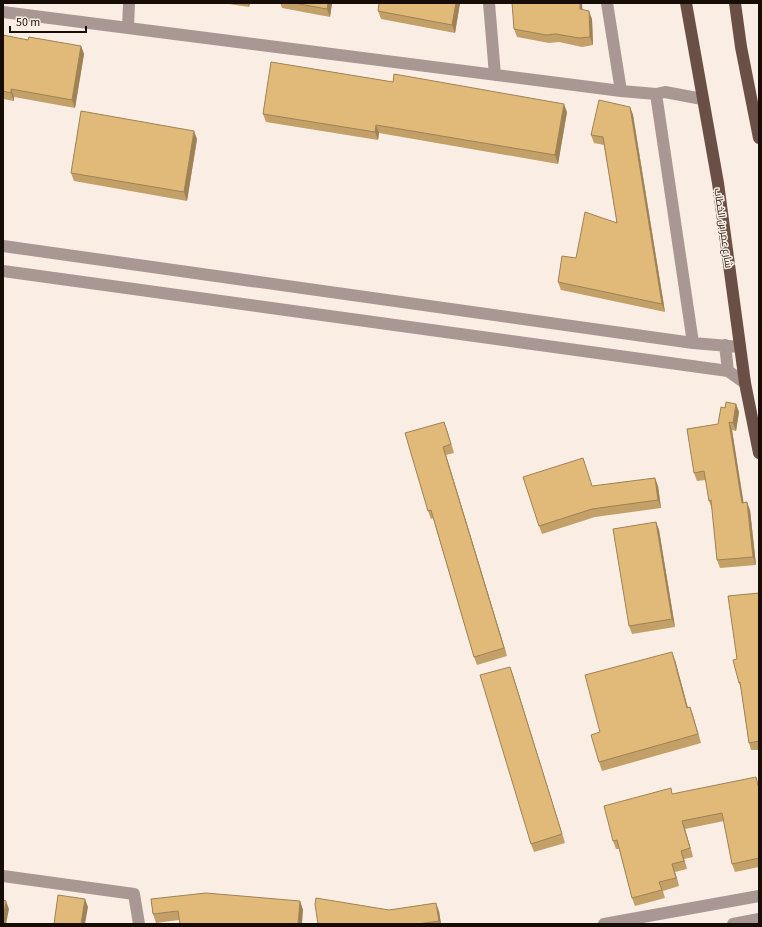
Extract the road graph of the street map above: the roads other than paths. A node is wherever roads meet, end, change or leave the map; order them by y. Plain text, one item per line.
1 (130, 3) edge
2 (489, 3) edge
3 (607, 3) edge
4 (686, 3) edge
5 (735, 3) edge
6 (3, 12) edge
7 (128, 28) junction
8 (495, 75) junction
9 (621, 91) junction
10 (656, 94) junction
11 (702, 99) junction
12 (759, 138) edge
13 (3, 246) edge
14 (3, 271) edge
15 (693, 343) junction
16 (725, 345) junction
17 (740, 347) junction
18 (728, 370) junction
19 (745, 383) junction
20 (754, 405) edge
21 (756, 425) edge
22 (759, 453) edge
23 (3, 876) edge
24 (759, 896) edge
25 (759, 919) edge
26 (139, 924) edge
27 (604, 924) edge
28 (733, 924) edge

1 - 7 street
2 - 8 street
3 - 9 street
4 - 11 main road, شارع عمر بن الخطاب
5 - 12 main road
6 - 7 street
7 - 8 street
8 - 9 street
9 - 10 street
10 - 11 street
10 - 15 street
11 - 17 main road, شارع عمر بن الخطاب
13 - 15 street
14 - 18 street
15 - 16 street
16 - 17 street
16 - 18 street
17 - 19 main road, شارع عمر بن الخطاب
18 - 19 street
19 - 20 main road, شارع عمر بن الخطاب
20 - 21 main road, شارع عمر بن الخطاب
21 - 22 main road, شارع عمر بن الخطاب
23 - 26 street
24 - 27 street
25 - 28 street

